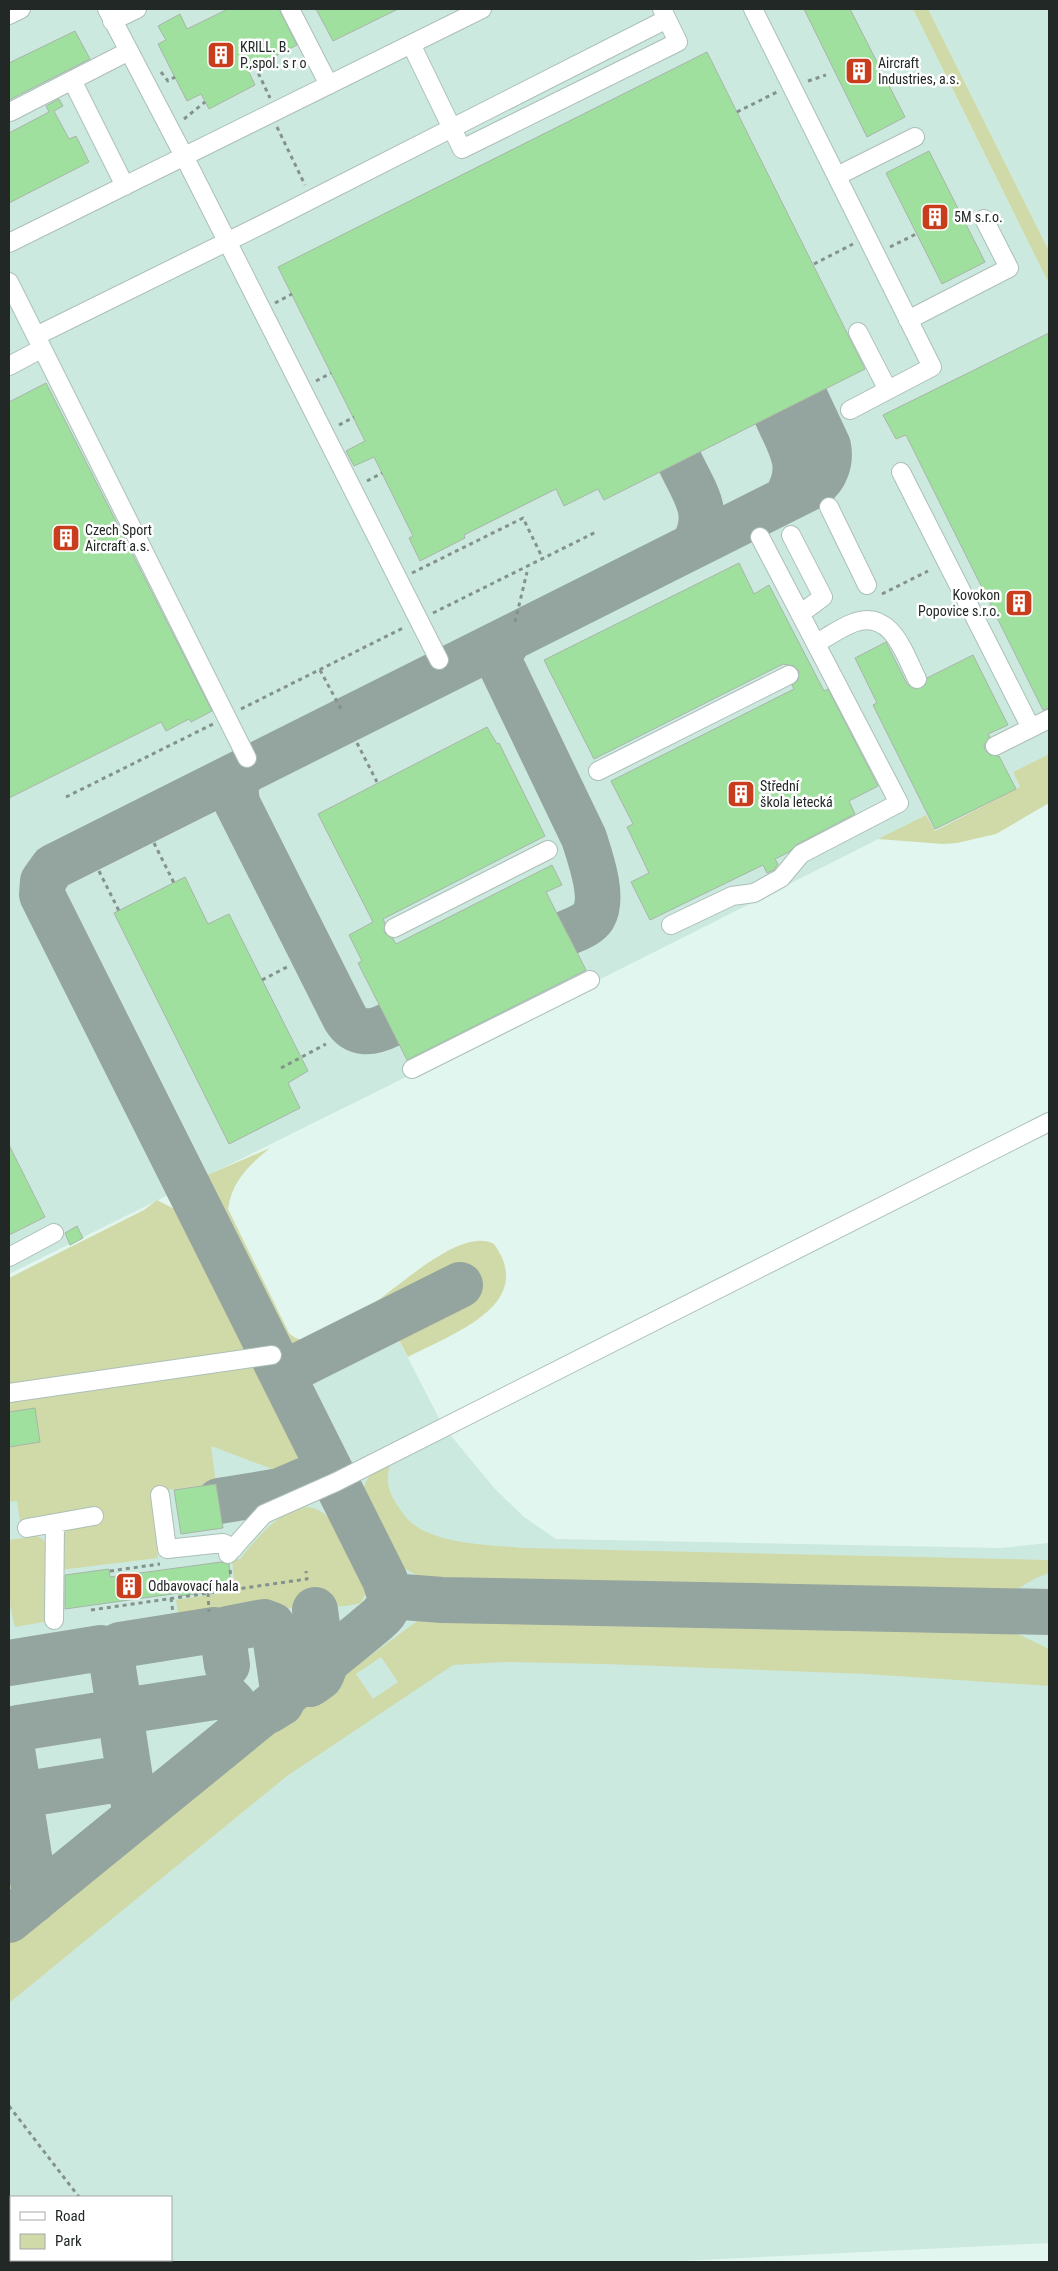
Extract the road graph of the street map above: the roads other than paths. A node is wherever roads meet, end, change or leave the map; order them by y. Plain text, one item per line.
1 (21, 9) edge
2 (137, 9) edge
3 (290, 9) edge
4 (482, 9) edge
5 (753, 9) edge
6 (9, 15) edge
7 (110, 15) edge
8 (661, 16) edge
9 (411, 44) junction
10 (128, 51) junction
11 (72, 80) junction
12 (330, 85) junction
13 (10, 112) dead end
14 (452, 128) junction
15 (915, 137) dead end
16 (184, 156) junction
17 (837, 176) junction
18 (124, 186) junction
19 (984, 219) dead end
20 (228, 242) junction
21 (9, 244) edge
22 (9, 282) edge
23 (908, 320) junction
24 (858, 332) dead end
25 (39, 342) junction
26 (9, 366) edge
27 (888, 390) junction
28 (850, 410) dead end
29 (901, 472) dead end
30 (829, 507) dead end
31 (791, 535) dead end
32 (760, 537) dead end
33 (872, 591) road end
34 (800, 614) junction
35 (816, 643) junction
36 (438, 660) dead end
37 (789, 675) dead end
38 (917, 679) dead end
39 (1049, 719) edge
40 (1031, 728) junction
41 (996, 746) dead end
42 (247, 758) dead end
43 (598, 771) dead end
44 (548, 850) dead end
45 (671, 925) dead end
46 (394, 928) dead end
47 (590, 980) dead end
48 (412, 1069) dead end
49 (1049, 1122) edge
50 (54, 1233) dead end
51 (9, 1257) edge
52 (272, 1355) dead end
53 (9, 1393) edge
54 (160, 1495) dead end
55 (94, 1516) dead end
56 (55, 1523) junction
57 (27, 1528) dead end
58 (54, 1620) dead end

1 - 6 street
2 - 7 street
3 - 12 street
4 - 9 street
5 - 17 street
7 - 10 street
8 - 14 street
8 - 14 street
9 - 12 street
9 - 14 street
10 - 11 street
10 - 16 street
11 - 13 street
11 - 18 street
12 - 16 street
14 - 20 street
15 - 17 street
16 - 18 street
16 - 20 street
17 - 23 street
18 - 21 street
19 - 23 street
20 - 25 street
20 - 36 street
22 - 25 street
23 - 27 street
24 - 27 street
25 - 26 street
25 - 42 street
27 - 28 street
29 - 40 street
30 - 33 street
31 - 34 street
32 - 34 street
34 - 35 street
35 - 38 street
35 - 45 street
37 - 43 street
39 - 40 street
40 - 41 street
44 - 46 street
47 - 48 street
49 - 54 street
50 - 51 street
52 - 53 street
55 - 56 street
56 - 57 street
56 - 58 street

